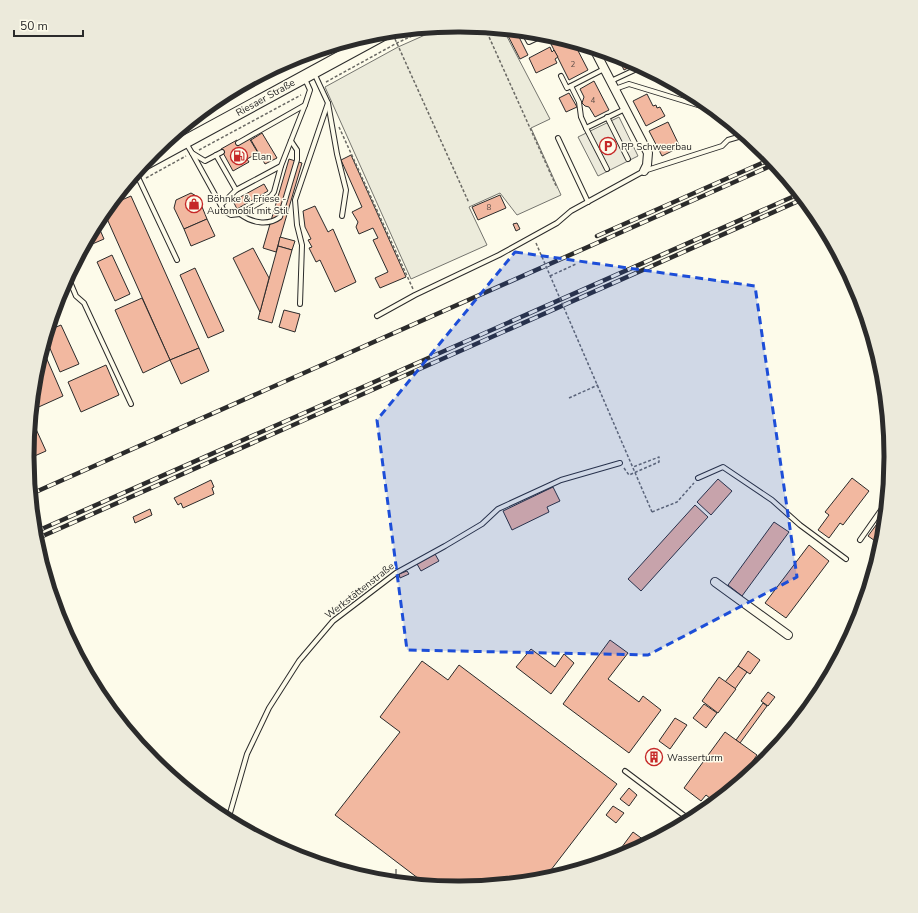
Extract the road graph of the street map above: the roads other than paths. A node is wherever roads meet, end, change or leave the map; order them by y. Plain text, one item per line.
1 (527, 38) edge
2 (535, 39) edge
3 (355, 45) edge
4 (597, 56) edge
5 (604, 69) junction
6 (634, 70) edge
7 (308, 74) junction
8 (561, 76) dead end
9 (610, 81) junction
10 (570, 86) junction
11 (614, 89) junction
12 (328, 103) junction
13 (695, 104) edge
14 (305, 105) junction
15 (625, 109) junction
16 (607, 117) junction
17 (586, 128) junction
18 (739, 137) edge
19 (558, 138) dead end
20 (184, 141) junction
21 (291, 141) junction
22 (238, 143) dead end
23 (222, 152) dead end
24 (192, 153) junction
25 (161, 154) edge
26 (216, 155) junction
27 (628, 159) dead end
28 (281, 166) junction
29 (608, 169) dead end
30 (644, 171) junction
31 (139, 178) edge
32 (236, 190) junction
33 (588, 202) junction
34 (221, 204) junction
35 (240, 214) junction
36 (342, 216) dead end
37 (177, 260) dead end
38 (71, 285) edge
39 (300, 304) dead end
40 (377, 316) dead end
41 (131, 404) dead end
42 (620, 463) road end
43 (698, 478) road end
44 (880, 511) edge
45 (860, 540) dead end
46 (846, 558) dead end
47 (715, 582) dead end
48 (788, 635) dead end
49 (624, 770) dead end
50 (230, 814) edge
51 (684, 816) edge

1 - 2 lane
3 - 7 main road, Riesaer Straße
4 - 5 street
5 - 9 street
5 - 10 lane
6 - 9 lane
7 - 12 lane
7 - 14 lane
7 - 20 main road, Riesaer Straße
8 - 10 lane
9 - 11 street
10 - 17 lane
11 - 13 lane
11 - 15 street
12 - 36 lane
12 - 39 lane
14 - 21 lane
14 - 22 lane
15 - 16 lane
15 - 30 street
16 - 17 lane
16 - 27 lane
17 - 29 lane
18 - 30 lane
19 - 33 lane
20 - 24 lane
20 - 25 main road, Riesaer Straße
21 - 28 lane
21 - 35 lane
23 - 26 lane
24 - 26 lane
24 - 34 lane
26 - 32 lane
28 - 32 lane
28 - 35 lane
30 - 33 lane
31 - 37 lane
32 - 34 lane
33 - 40 lane
34 - 35 lane
38 - 41 lane
42 - 50 lane, Werkstättenstraße
43 - 46 lane
44 - 45 lane
47 - 48 street
49 - 51 lane

